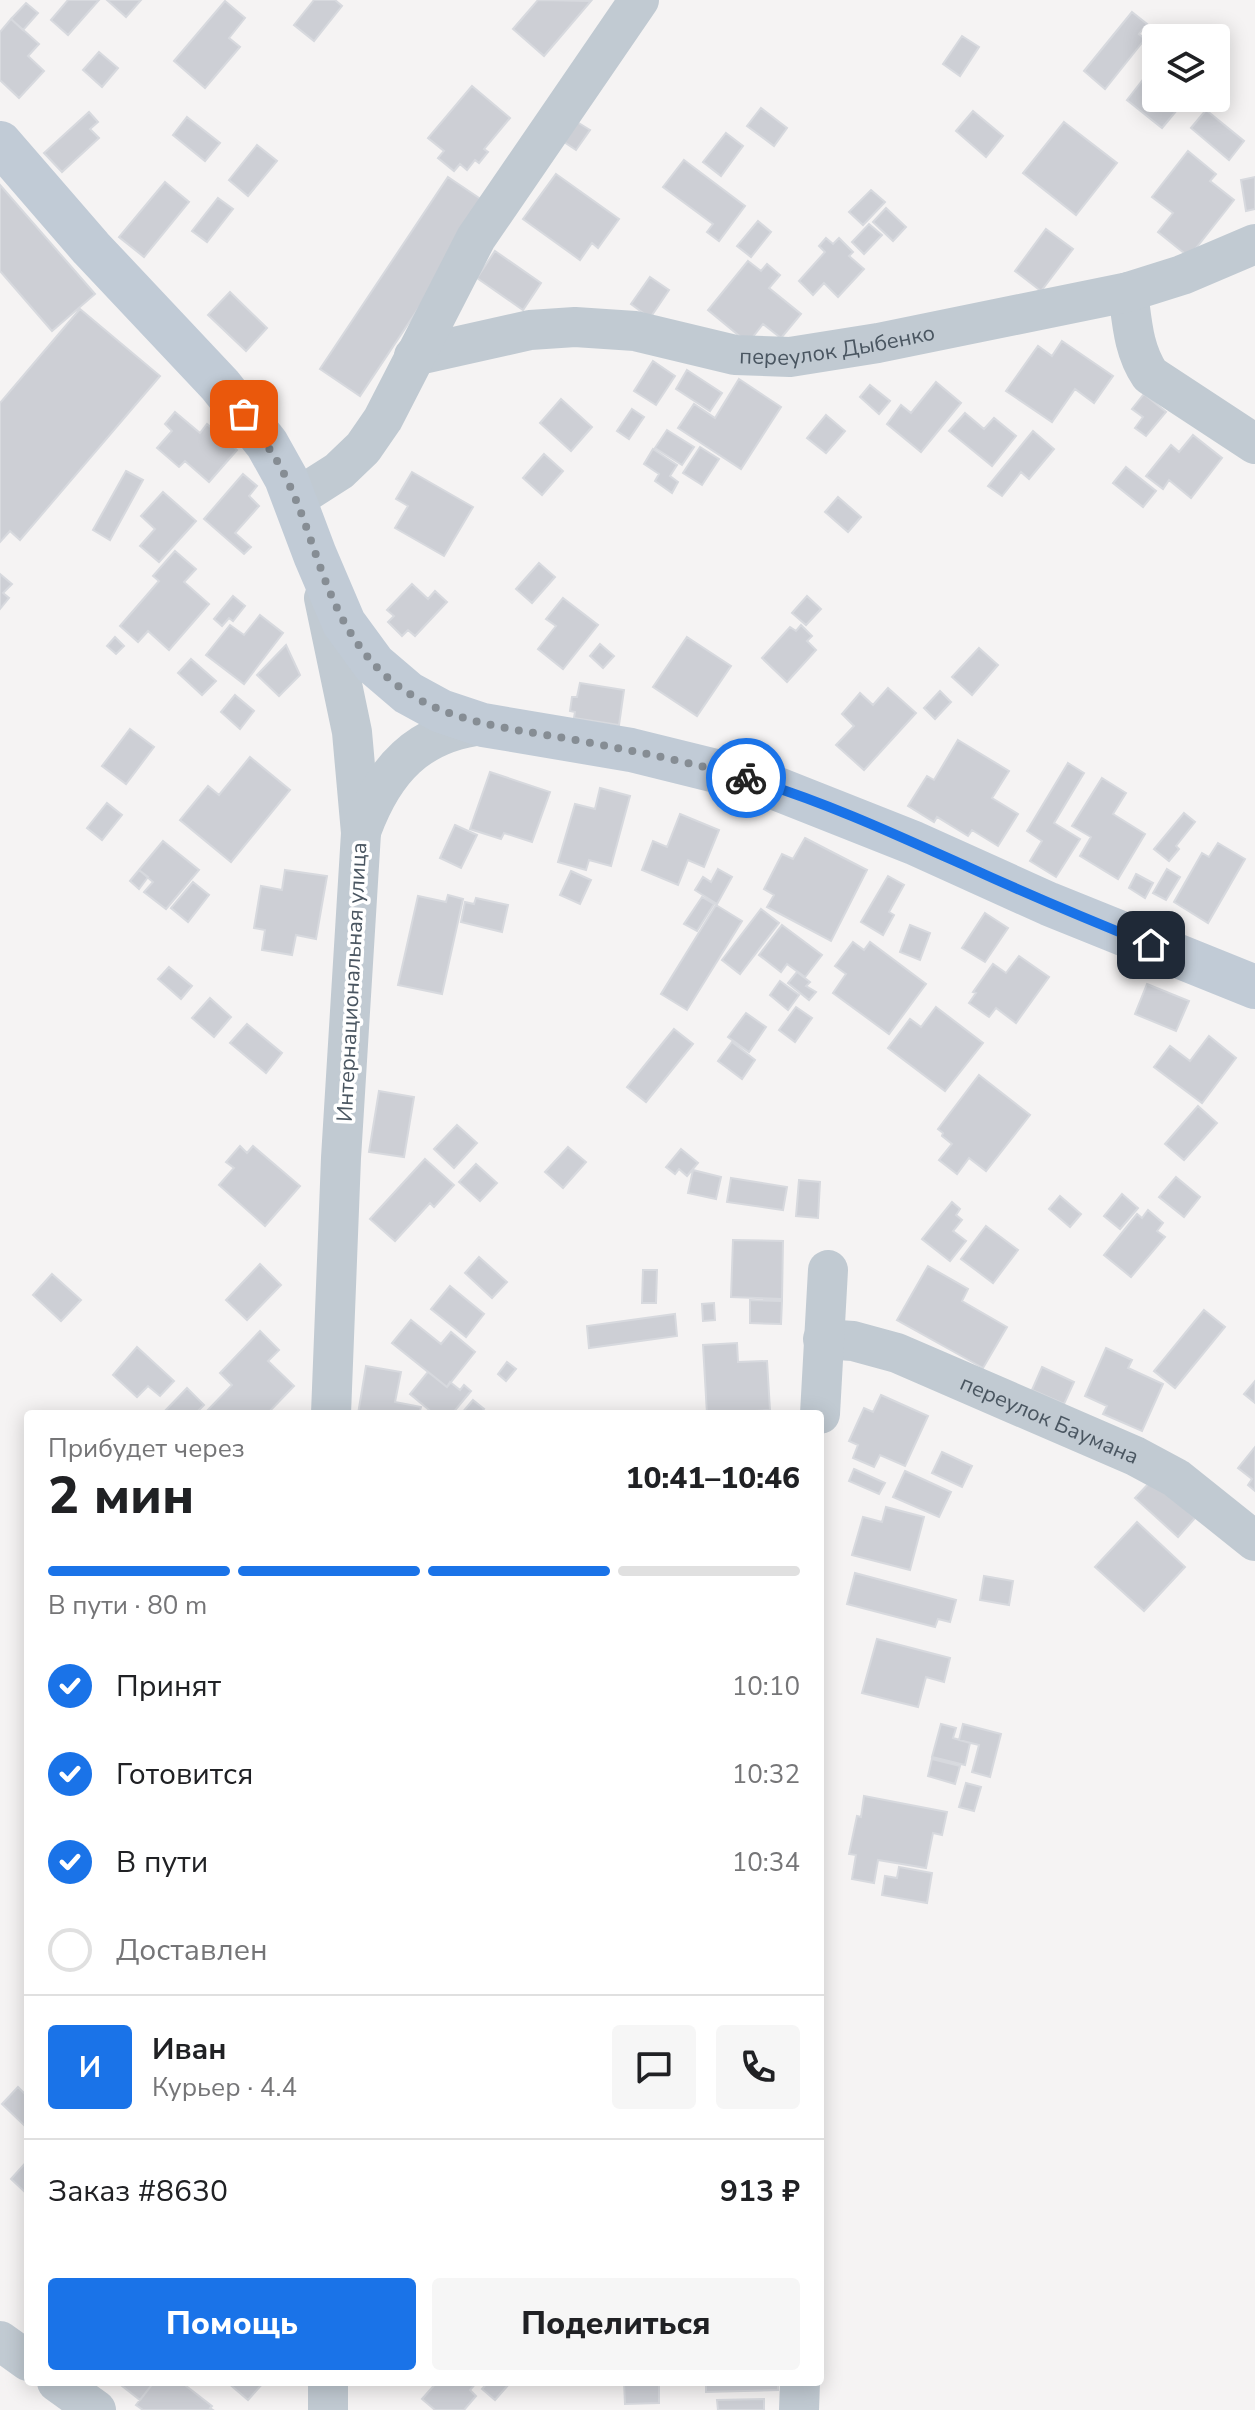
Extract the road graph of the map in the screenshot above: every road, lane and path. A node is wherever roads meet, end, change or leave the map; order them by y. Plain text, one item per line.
1 (639, 0) edge
2 (0, 143) edge
3 (1255, 244) edge
4 (1128, 292) junction
5 (414, 356) junction
6 (1255, 444) edge
7 (295, 499) junction
8 (315, 555) junction
9 (483, 725) junction
10 (361, 833) junction
11 (1255, 987) edge
12 (828, 1270) dead end
13 (823, 1339) junction
14 (331, 1410) edge
15 (820, 1410) edge
16 (1255, 1541) edge
17 (0, 2341) edge
18 (24, 2358) edge
19 (63, 2386) edge
20 (328, 2386) edge
21 (800, 2386) edge
22 (96, 2410) edge
23 (328, 2410) edge
24 (799, 2410) edge

1 - 5 street
2 - 7 street, Интернациональная улица
3 - 4 street, переулок Дыбенко
4 - 5 street, переулок Дыбенко
4 - 6 street
5 - 7 street
7 - 8 street, Интернациональная улица
8 - 9 street, Интернациональная улица
8 - 10 street, Интернациональная улица
9 - 10 street
9 - 11 street, Интернациональная улица
10 - 14 street, Интернациональная улица
12 - 13 street
13 - 15 street
13 - 16 street, переулок Баумана
17 - 18 street
19 - 22 street
20 - 23 street
21 - 24 street

